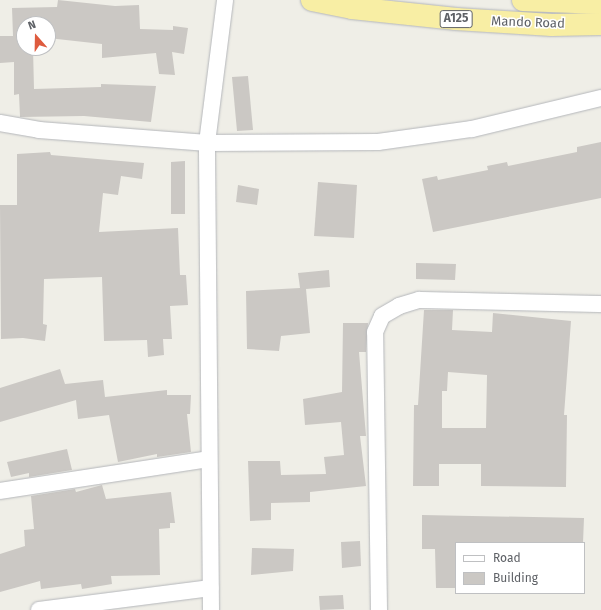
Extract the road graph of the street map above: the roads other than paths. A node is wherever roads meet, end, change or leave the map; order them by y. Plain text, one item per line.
1 (225, 0) edge
2 (312, 0) edge
3 (523, 0) edge
4 (601, 3) edge
5 (601, 24) edge
6 (601, 98) edge
7 (0, 123) edge
8 (207, 143) junction
9 (601, 304) edge
10 (209, 459) junction
11 (0, 491) edge
12 (211, 588) junction
13 (40, 610) edge
14 (211, 610) edge
15 (379, 610) edge

1 - 8 street
2 - 5 highway, Mando Road / A125
3 - 4 highway, Mando Road
6 - 8 street
7 - 8 street
8 - 10 street
9 - 15 street
10 - 11 street
10 - 12 street
12 - 13 street
12 - 14 street

